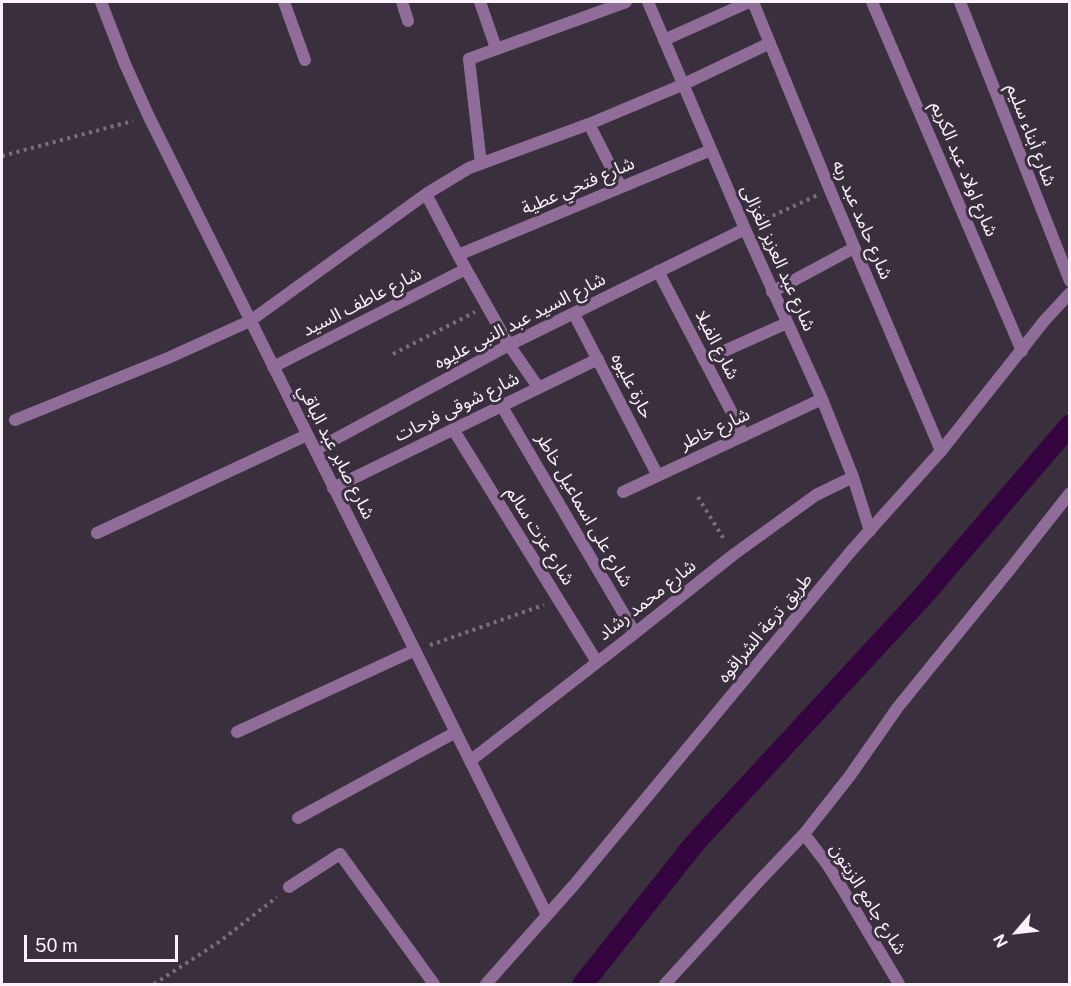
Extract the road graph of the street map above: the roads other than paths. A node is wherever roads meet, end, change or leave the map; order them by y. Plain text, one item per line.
1 (101, 2) edge
2 (284, 2) edge
3 (402, 2) edge
4 (480, 2) edge
5 (626, 2) edge
6 (648, 2) edge
7 (751, 2) edge
8 (872, 2) edge
9 (960, 2) edge
10 (408, 21) dead end
11 (664, 40) junction
12 (770, 43) junction
13 (496, 48) junction
14 (305, 60) dead end
15 (682, 85) junction
16 (589, 124) junction
17 (711, 150) junction
18 (481, 164) junction
19 (621, 187) junction
20 (426, 194) junction
21 (745, 228) junction
22 (854, 248) junction
23 (458, 255) junction
24 (466, 269) junction
25 (658, 271) junction
26 (1070, 281) edge
27 (772, 291) junction
28 (1070, 293) edge
29 (574, 314) junction
30 (250, 321) junction
31 (787, 323) junction
32 (509, 345) junction
33 (1022, 351) junction
34 (598, 359) junction
35 (704, 360) junction
36 (273, 367) junction
37 (538, 387) junction
38 (822, 399) junction
39 (501, 405) junction
40 (15, 420) dead end
41 (453, 429) junction
42 (307, 435) junction
43 (744, 436) junction
44 (315, 450) junction
45 (941, 451) junction
46 (658, 476) junction
47 (853, 477) junction
48 (333, 488) junction
49 (623, 492) dead end
50 (1070, 493) edge
51 (870, 531) junction
52 (97, 532) dead end
53 (635, 633) junction
54 (415, 650) junction
55 (597, 662) junction
56 (237, 732) dead end
57 (456, 732) junction
58 (470, 761) junction
59 (298, 818) dead end
60 (804, 834) junction
61 (289, 887) road end
62 (547, 915) junction
63 (434, 984) edge
64 (486, 984) edge
65 (665, 984) edge
66 (899, 984) edge

1 - 30 street, شارع صابر عبد الباقي
2 - 14 street
3 - 10 street
4 - 13 street
5 - 13 street
6 - 11 street, شارع عبد العزيز الغزالى
7 - 11 street
7 - 12 street, شارع حامد عبد ربه
8 - 33 street, شارع اولاد عبد الكريم
9 - 26 street, شارع أبناء سليم
11 - 15 street, شارع عبد العزيز الغزالى
12 - 15 street
12 - 22 street, شارع حامد عبد ربه
13 - 18 street
15 - 16 street
15 - 17 street, شارع عبد العزيز الغزالى
16 - 18 street
16 - 19 street
17 - 19 street, شارع فتحي عطية
17 - 21 street, شارع عبد العزيز الغزالى
18 - 20 street
19 - 23 street, شارع فتحي عطية
20 - 23 street
20 - 30 street
21 - 25 street, شارع السيد عبد النبى عليوه
21 - 27 street, شارع عبد العزيز الغزالى
22 - 27 street
22 - 45 street, شارع حامد عبد ربه
23 - 24 street
24 - 32 street
24 - 36 street, شارع عاطف السيد
25 - 29 street, شارع السيد عبد النبى عليوه
25 - 35 street, شارع الفيلا
27 - 31 street, شارع عبد العزيز الغزالى
28 - 33 street, طريق ترعة الشراقوه
29 - 32 street, شارع السيد عبد النبى عليوه
29 - 34 street, حارة عليوه
30 - 36 street, شارع صابر عبد الباقي
30 - 40 street
31 - 35 street
31 - 38 street, شارع عبد العزيز الغزالى
32 - 37 street
32 - 44 street, شارع السيد عبد النبى عليوه
33 - 45 street, طريق ترعة الشراقوه
34 - 37 street, شارع شوقى فرحات
34 - 46 street, حارة عليوه
35 - 43 street, شارع الفيلا
36 - 42 street, شارع صابر عبد الباقي
37 - 39 street, شارع شوقى فرحات
38 - 43 street, شارع خاطر
38 - 47 street, شارع عبد العزيز الغزالى
39 - 41 street, شارع شوقى فرحات
39 - 53 street, شارع على اسماعيل خاطر
41 - 48 street, شارع شوقى فرحات
41 - 55 street, شارع عزت سالم
42 - 44 street, شارع صابر عبد الباقي
42 - 52 street
43 - 46 street, شارع خاطر
44 - 48 street, شارع صابر عبد الباقي
45 - 51 street, طريق ترعة الشراقوه
46 - 49 street, شارع خاطر
47 - 51 street, شارع عبد العزيز الغزالى
47 - 53 street, شارع محمد رشاد
48 - 54 street, شارع صابر عبد الباقي
50 - 60 street
51 - 62 street, طريق ترعة الشراقوه
53 - 55 street, شارع محمد رشاد
54 - 56 street
54 - 57 street, شارع صابر عبد الباقي
55 - 58 street, شارع محمد رشاد
57 - 58 street, شارع صابر عبد الباقي
57 - 59 street
58 - 62 street, شارع صابر عبد الباقي
60 - 65 street
60 - 66 street, شارع جامع الزيتون
61 - 63 street
62 - 64 street, طريق ترعة الشراقوه

